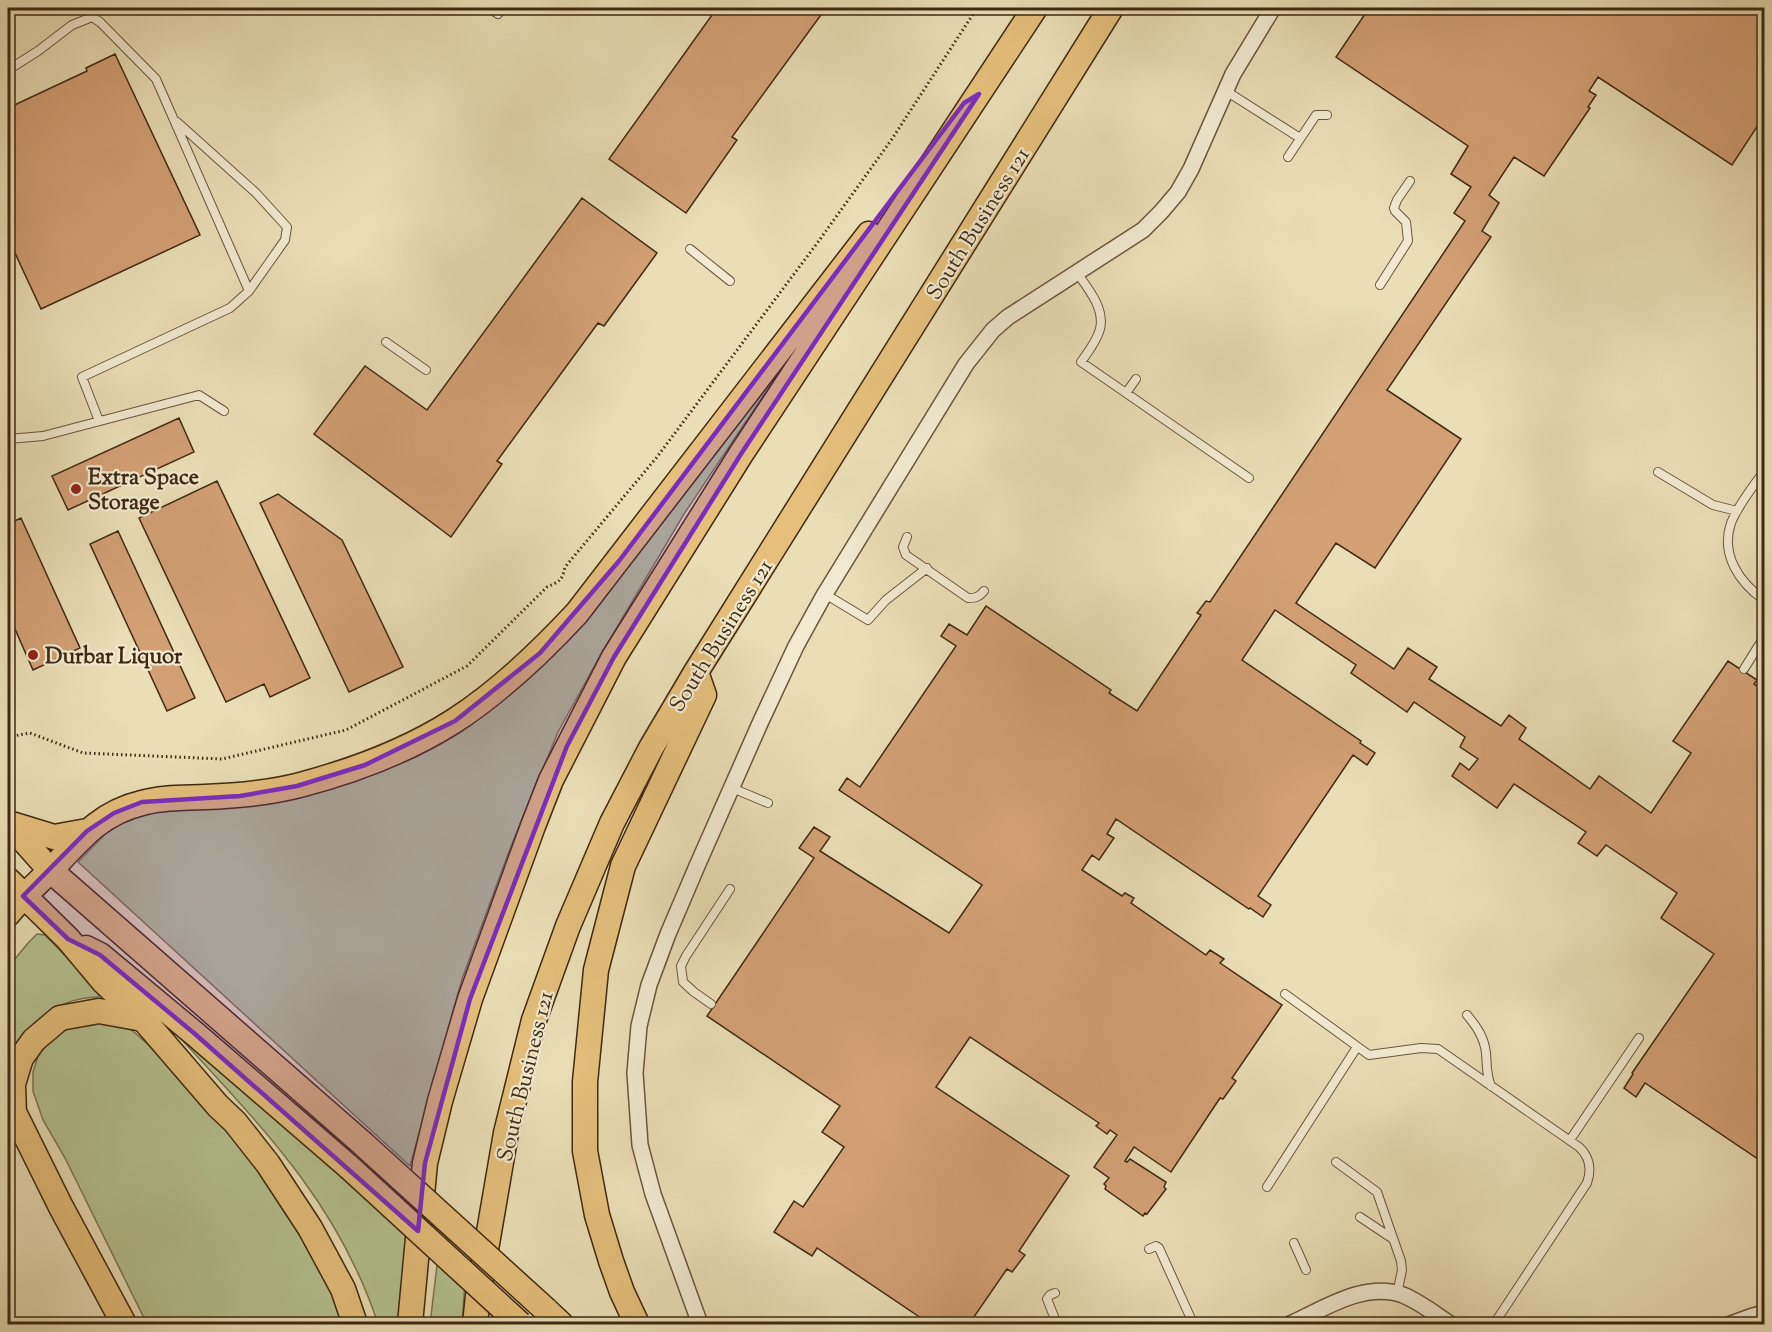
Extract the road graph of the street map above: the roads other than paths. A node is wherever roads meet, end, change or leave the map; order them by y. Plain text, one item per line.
1 (489, 8) edge
2 (503, 8) edge
3 (1035, 8) edge
4 (1111, 8) edge
5 (1268, 10) edge
6 (8, 70) edge
7 (1226, 91) junction
8 (978, 94) junction
9 (1328, 115) dead end
10 (173, 119) junction
11 (1300, 138) junction
12 (1288, 157) dead end
13 (1410, 181) dead end
14 (690, 249) dead end
15 (1077, 273) junction
16 (730, 281) dead end
17 (1380, 285) dead end
18 (249, 291) junction
19 (386, 342) dead end
20 (426, 370) dead end
21 (1136, 379) dead end
22 (1126, 393) junction
23 (224, 411) dead end
24 (99, 421) junction
25 (8, 439) edge
26 (1764, 471) edge
27 (1658, 472) dead end
28 (1249, 478) dead end
29 (1737, 512) junction
30 (907, 537) dead end
31 (927, 568) junction
32 (984, 591) dead end
33 (825, 594) junction
34 (1764, 600) edge
35 (1764, 636) edge
36 (1744, 669) dead end
37 (696, 672) junction
38 (732, 788) junction
39 (768, 803) dead end
40 (8, 823) edge
41 (87, 831) junction
42 (50, 870) junction
43 (15, 888) edge
44 (730, 889) dead end
45 (8, 914) edge
46 (68, 939) junction
47 (1285, 994) dead end
48 (711, 1004) dead end
49 (1467, 1015) dead end
50 (143, 1019) junction
51 (1639, 1038) dead end
52 (1357, 1047) junction
53 (1491, 1086) junction
54 (11, 1107) edge
55 (1570, 1140) junction
56 (1336, 1162) dead end
57 (1267, 1187) dead end
58 (1360, 1217) dead end
59 (1394, 1240) junction
60 (1294, 1243) dead end
61 (1149, 1249) dead end
62 (1306, 1270) dead end
63 (1055, 1293) dead end
64 (1397, 1294) junction
65 (1764, 1313) edge
66 (553, 1317) edge
67 (1192, 1321) dead end
68 (124, 1324) edge
69 (355, 1324) edge
70 (410, 1324) edge
71 (475, 1324) edge
72 (520, 1324) edge
73 (637, 1324) edge
74 (700, 1324) edge
75 (1057, 1324) edge
76 (1290, 1324) edge
77 (1450, 1324) edge
78 (1494, 1324) edge
79 (1731, 1324) edge

1 - 2 lane
3 - 8 main road
4 - 37 main road, South Business 121
5 - 7 street
6 - 10 lane
7 - 11 lane
7 - 15 street
8 - 41 main road
8 - 70 main road
9 - 11 lane
10 - 18 lane
10 - 18 lane
11 - 12 lane
13 - 17 lane
14 - 16 lane
15 - 22 lane
15 - 33 street
18 - 24 lane
19 - 20 lane
21 - 22 lane
22 - 28 lane
23 - 24 lane
24 - 25 lane
26 - 29 lane
27 - 29 lane
29 - 34 lane
30 - 31 lane
31 - 32 lane
31 - 33 lane
33 - 38 street
35 - 36 lane
37 - 71 main road, South Business 121
37 - 73 main road
38 - 39 lane
38 - 74 street
40 - 41 main road
40 - 42 main road
41 - 42 main road
42 - 43 main road
42 - 66 main road, bridge
43 - 45 main road
43 - 46 main road
44 - 48 lane
46 - 50 main road
46 - 72 main road, bridge
47 - 52 lane
49 - 53 lane
50 - 54 main road
50 - 69 main road
51 - 55 lane
52 - 53 lane
52 - 57 lane
53 - 55 lane
54 - 68 main road
55 - 78 lane
56 - 59 lane
58 - 59 lane
59 - 64 lane
60 - 62 lane
61 - 67 lane
63 - 75 lane
64 - 76 street
64 - 77 street
65 - 79 street

